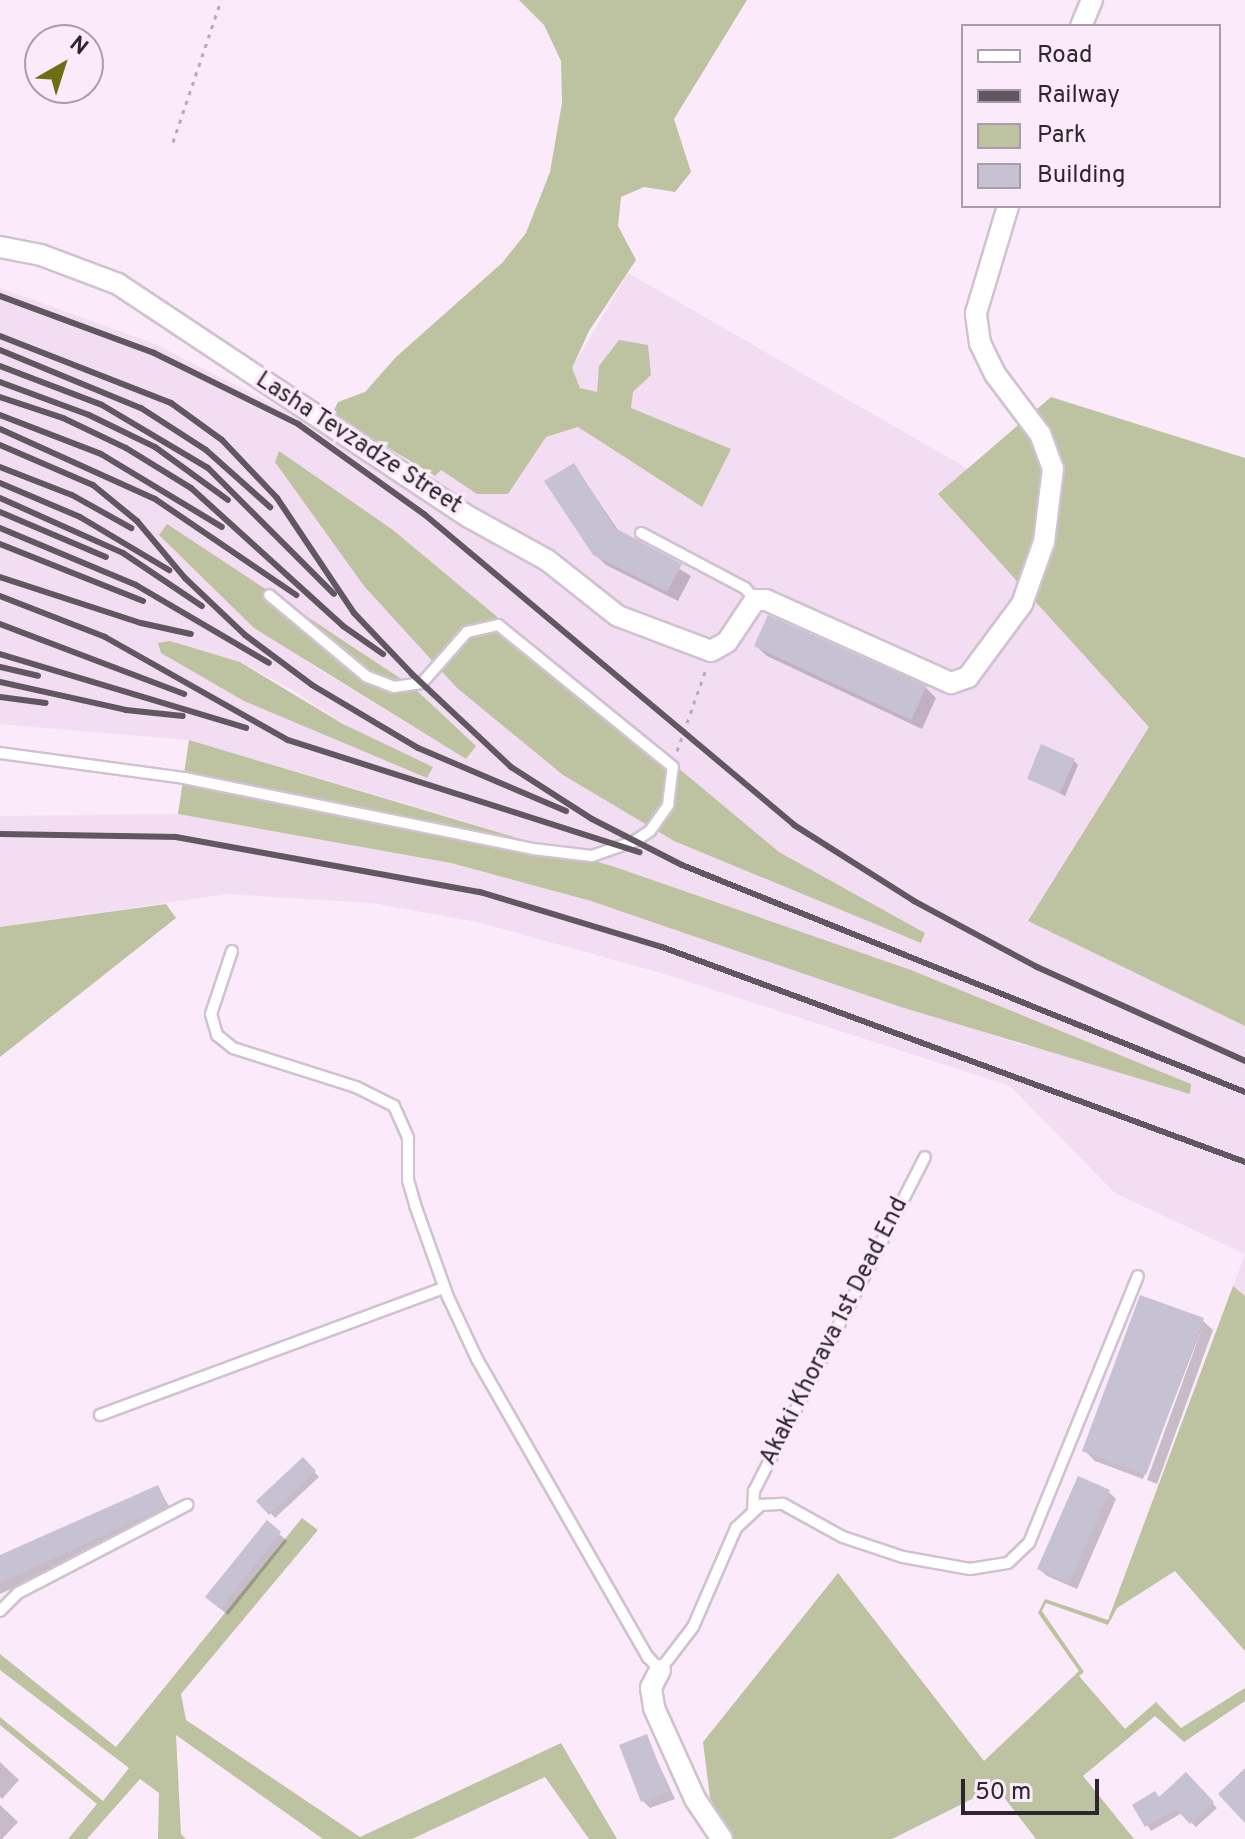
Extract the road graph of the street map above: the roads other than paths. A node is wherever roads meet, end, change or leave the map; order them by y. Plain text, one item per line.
1 (1092, 0) edge
2 (1082, 24) edge
3 (1007, 208) edge
4 (0, 247) edge
5 (641, 533) dead end
6 (269, 595) dead end
7 (755, 600) junction
8 (0, 753) edge
9 (232, 951) dead end
10 (925, 1157) dead end
11 (1138, 1276) dead end
12 (444, 1288) junction
13 (100, 1415) dead end
14 (187, 1505) dead end
15 (753, 1510) junction
16 (0, 1611) edge
17 (660, 1670) junction
18 (722, 1839) edge

1 - 2 street
3 - 7 street
4 - 7 street, Lasha Tevzadze Street
5 - 7 lane
6 - 8 lane
9 - 12 lane
10 - 15 lane, Akaki Khorava 1st Dead End
11 - 15 lane
12 - 13 lane
12 - 17 lane
14 - 16 lane
15 - 17 lane
17 - 18 street

